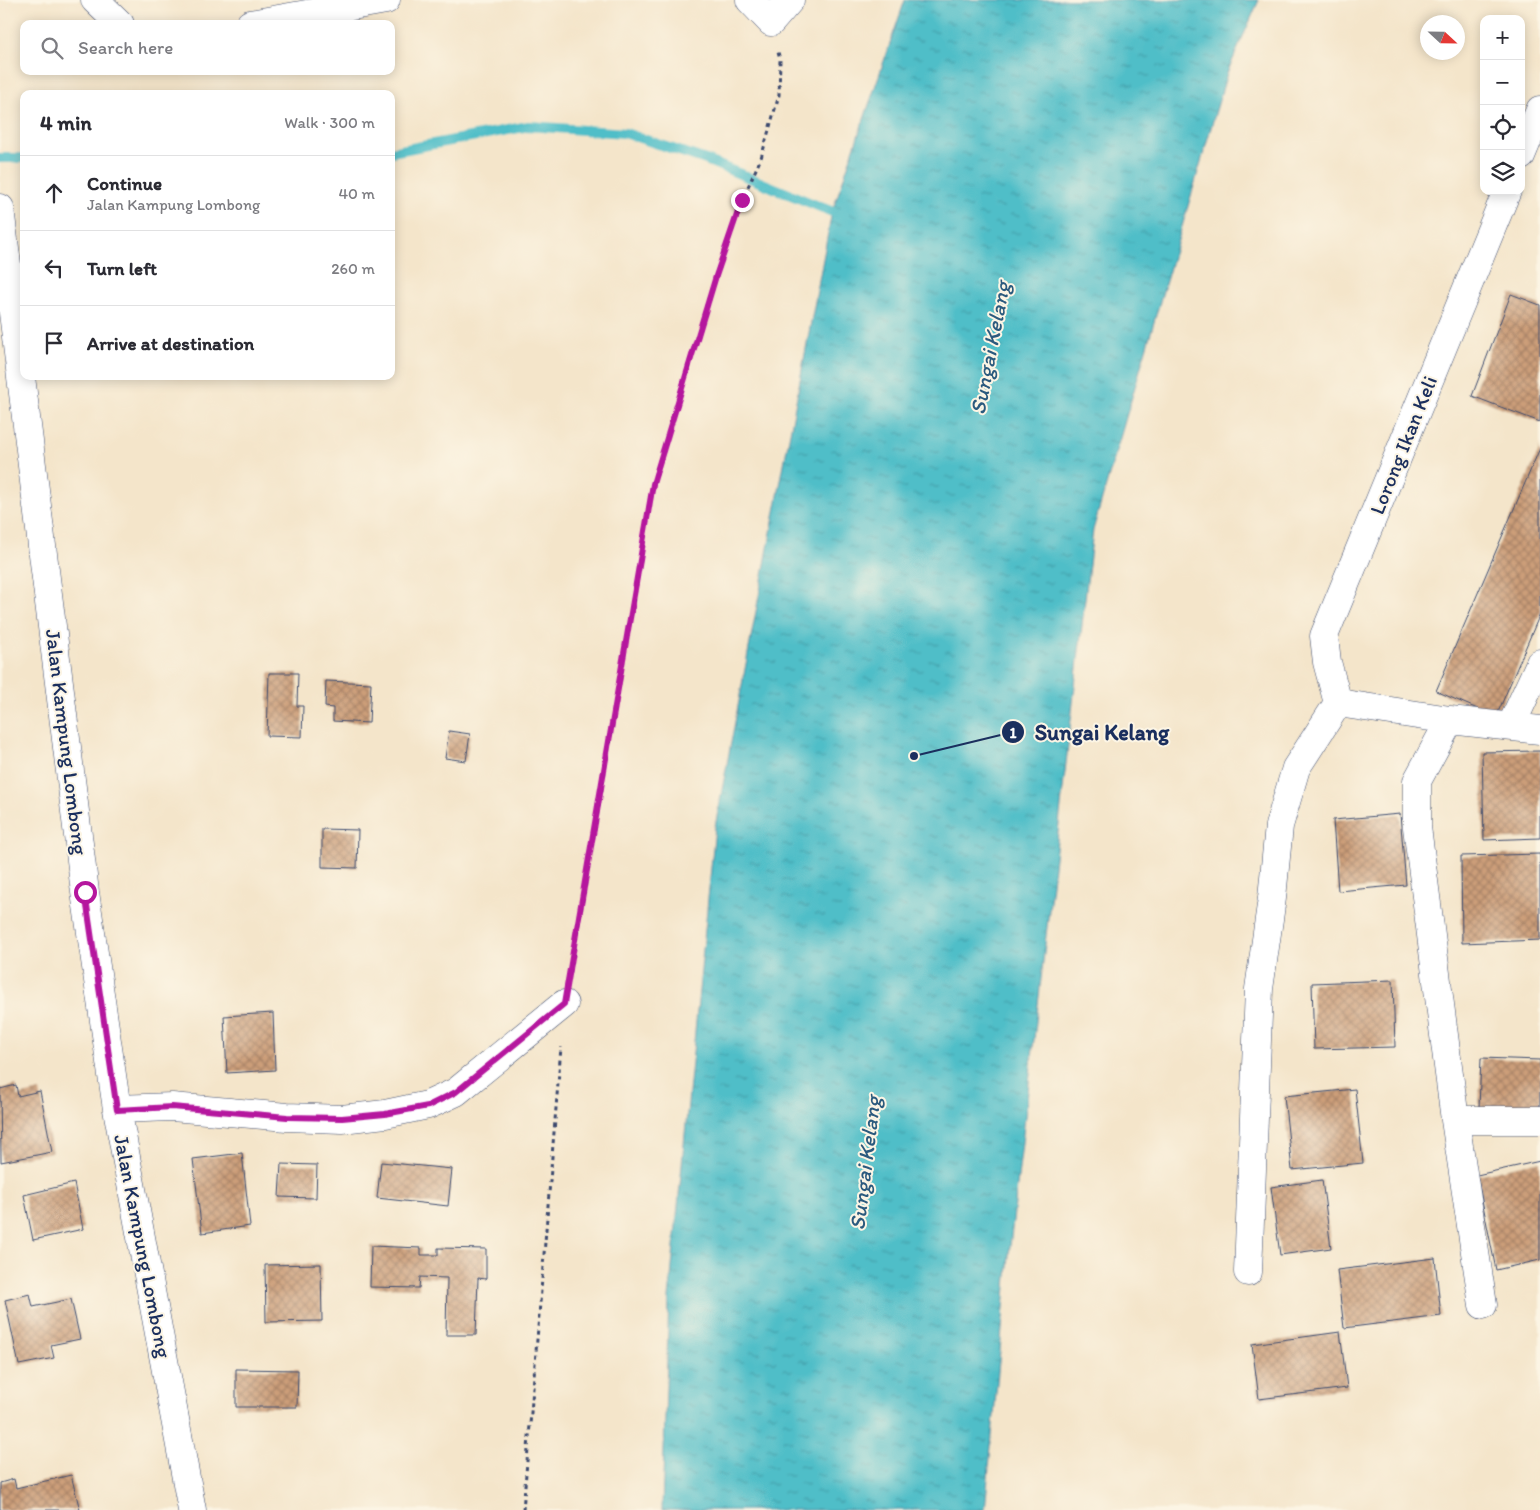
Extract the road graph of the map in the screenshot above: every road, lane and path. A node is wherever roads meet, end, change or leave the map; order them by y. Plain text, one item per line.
1 (95, 0) edge
2 (386, 0) edge
3 (750, 0) edge
4 (790, 0) edge
5 (116, 20) edge
6 (273, 20) edge
7 (771, 22) junction
8 (1540, 110) edge
9 (1523, 150) edge
10 (1505, 195) edge
11 (0, 208) edge
12 (20, 370) edge
13 (21, 380) edge
14 (1540, 663) edge
15 (1338, 703) junction
16 (1450, 720) junction
17 (1511, 726) junction
18 (1540, 730) edge
19 (564, 1004) junction
20 (117, 1110) junction
21 (1455, 1120) junction
22 (1540, 1120) edge
23 (1248, 1272) dead end
24 (1483, 1305) dead end
25 (192, 1510) edge
26 (523, 1510) edge

1 - 5 street
2 - 6 street
3 - 7 street
4 - 7 street
7 - 19 path
8 - 9 street
10 - 15 street, Lorong Ikan Keli
11 - 12 street, Jalan Kampung Lombong
13 - 20 street, Jalan Kampung Lombong
14 - 17 street
15 - 16 street
15 - 23 street
16 - 17 street
16 - 21 street
17 - 18 street
19 - 20 street
19 - 26 path
20 - 25 street, Jalan Kampung Lombong
21 - 22 street
21 - 24 street

